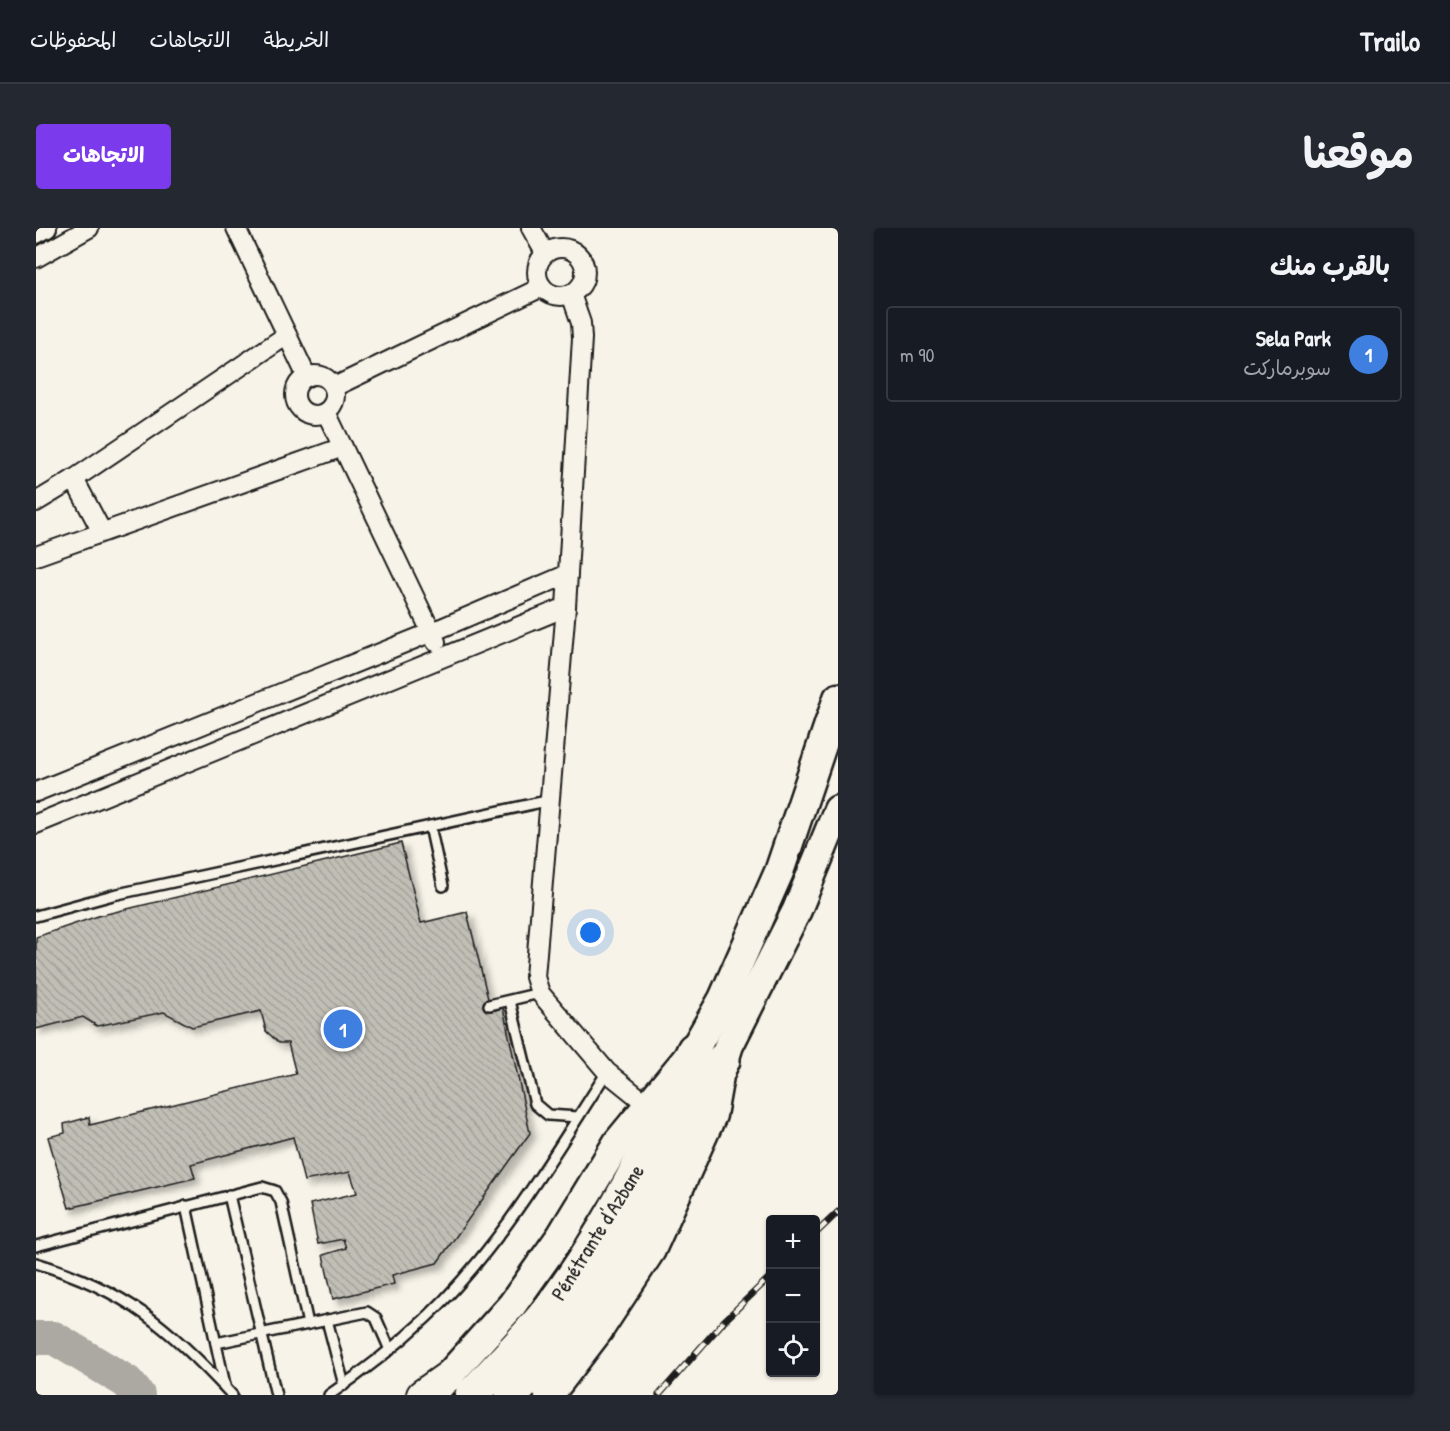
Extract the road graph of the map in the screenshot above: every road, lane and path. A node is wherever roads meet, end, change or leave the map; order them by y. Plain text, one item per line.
1 (47, 228) edge
2 (89, 228) edge
3 (236, 228) edge
4 (531, 228) edge
5 (36, 234) edge
6 (545, 253) junction
7 (36, 258) edge
8 (542, 287) junction
9 (571, 294) junction
10 (287, 335) junction
11 (307, 377) junction
12 (334, 387) junction
13 (326, 412) junction
14 (343, 447) junction
15 (74, 479) junction
16 (36, 502) edge
17 (102, 532) junction
18 (36, 556) edge
19 (568, 574) junction
20 (566, 607) junction
21 (432, 632) junction
22 (443, 657) junction
23 (838, 698) edge
24 (36, 792) edge
25 (551, 800) junction
26 (838, 810) edge
27 (37, 822) edge
28 (430, 826) junction
29 (443, 886) dead end
30 (36, 916) edge
31 (540, 993) junction
32 (510, 1001) junction
33 (489, 1005) dead end
34 (709, 1055) junction
35 (607, 1072) junction
36 (648, 1105) junction
37 (578, 1117) junction
38 (229, 1195) junction
39 (186, 1206) junction
40 (36, 1246) edge
41 (36, 1263) edge
42 (327, 1320) junction
43 (308, 1324) junction
44 (261, 1333) junction
45 (216, 1343) junction
46 (390, 1350) junction
47 (344, 1385) junction
48 (450, 1389) edge
49 (229, 1391) edge
50 (276, 1395) edge
51 (329, 1395) edge
52 (422, 1395) edge
53 (512, 1395) edge
54 (549, 1395) edge

1 - 5 street
2 - 7 street
3 - 10 street
4 - 6 street
6 - 8 street
6 - 9 street
8 - 9 street
8 - 12 street
9 - 19 street
10 - 11 street
10 - 15 street
11 - 12 street
11 - 13 street
12 - 13 street
13 - 14 street
14 - 17 street
14 - 21 street
15 - 16 street
15 - 17 street
17 - 18 street
19 - 20 street
19 - 21 street
20 - 22 street
20 - 25 street
21 - 22 street
21 - 24 street
22 - 27 street
23 - 34 main road
25 - 28 lane
25 - 31 street
26 - 34 main road
28 - 29 lane
28 - 30 lane
31 - 32 lane
31 - 35 street
32 - 33 lane
32 - 37 lane
34 - 36 main road
34 - 48 highway, Pénétrante d'Azbane
34 - 53 highway, Pénétrante d'Azbane
34 - 54 main road
35 - 36 street
35 - 37 lane
36 - 48 main road
37 - 46 lane
38 - 39 lane
38 - 43 lane
38 - 44 lane
39 - 40 lane
39 - 45 lane
41 - 49 lane
42 - 43 lane
42 - 46 lane
42 - 47 lane
43 - 44 lane
44 - 45 lane
44 - 50 lane
45 - 49 lane
46 - 47 lane
47 - 51 lane
48 - 52 highway

